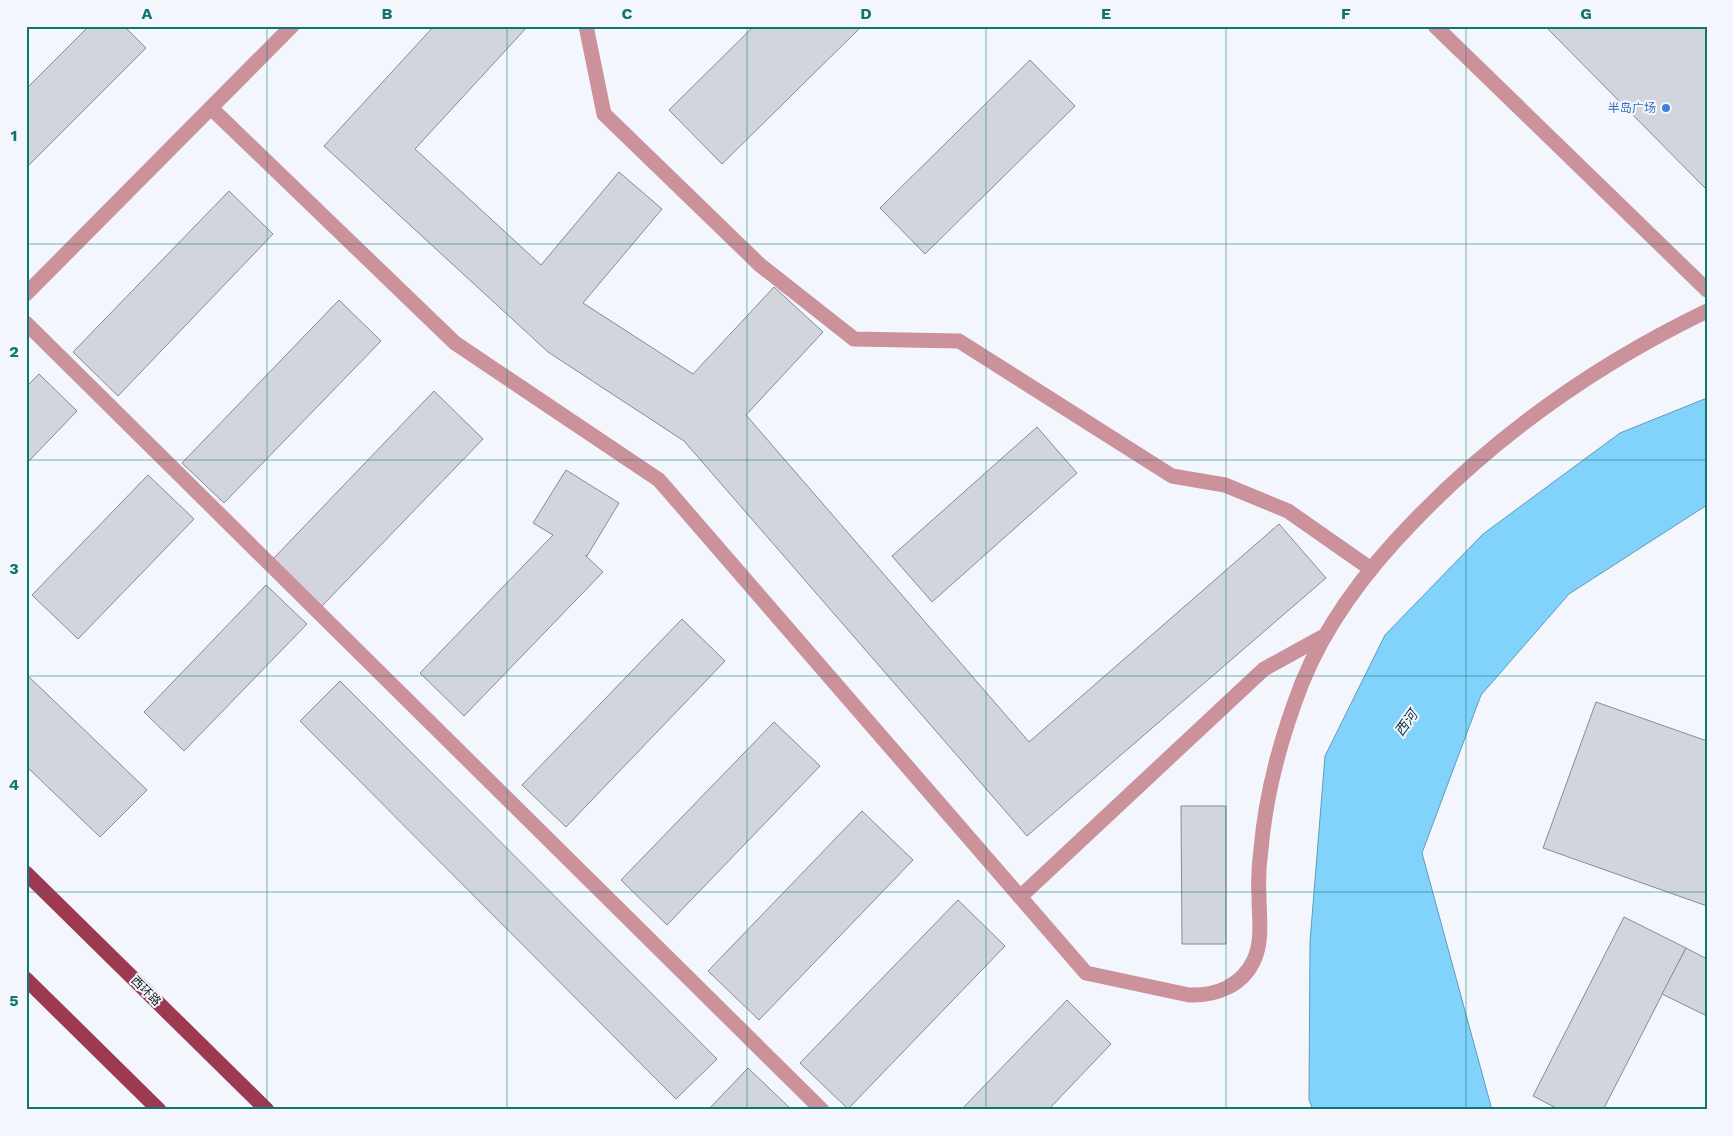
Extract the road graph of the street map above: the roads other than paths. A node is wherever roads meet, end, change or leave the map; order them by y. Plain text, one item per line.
1 (292, 26) edge
2 (586, 26) edge
3 (1435, 26) edge
4 (211, 108) junction
5 (1707, 290) edge
6 (26, 294) edge
7 (1707, 311) edge
8 (26, 324) edge
9 (1371, 569) junction
10 (1324, 636) junction
11 (26, 873) edge
12 (1020, 897) junction
13 (26, 979) edge
14 (159, 1110) edge
15 (267, 1110) edge
16 (822, 1110) edge

1 - 4 street
2 - 9 street
3 - 5 street
4 - 6 street
4 - 12 street
7 - 9 street
8 - 16 street
9 - 10 street
10 - 12 street
10 - 12 street
11 - 15 main road, 西环路
13 - 14 main road

